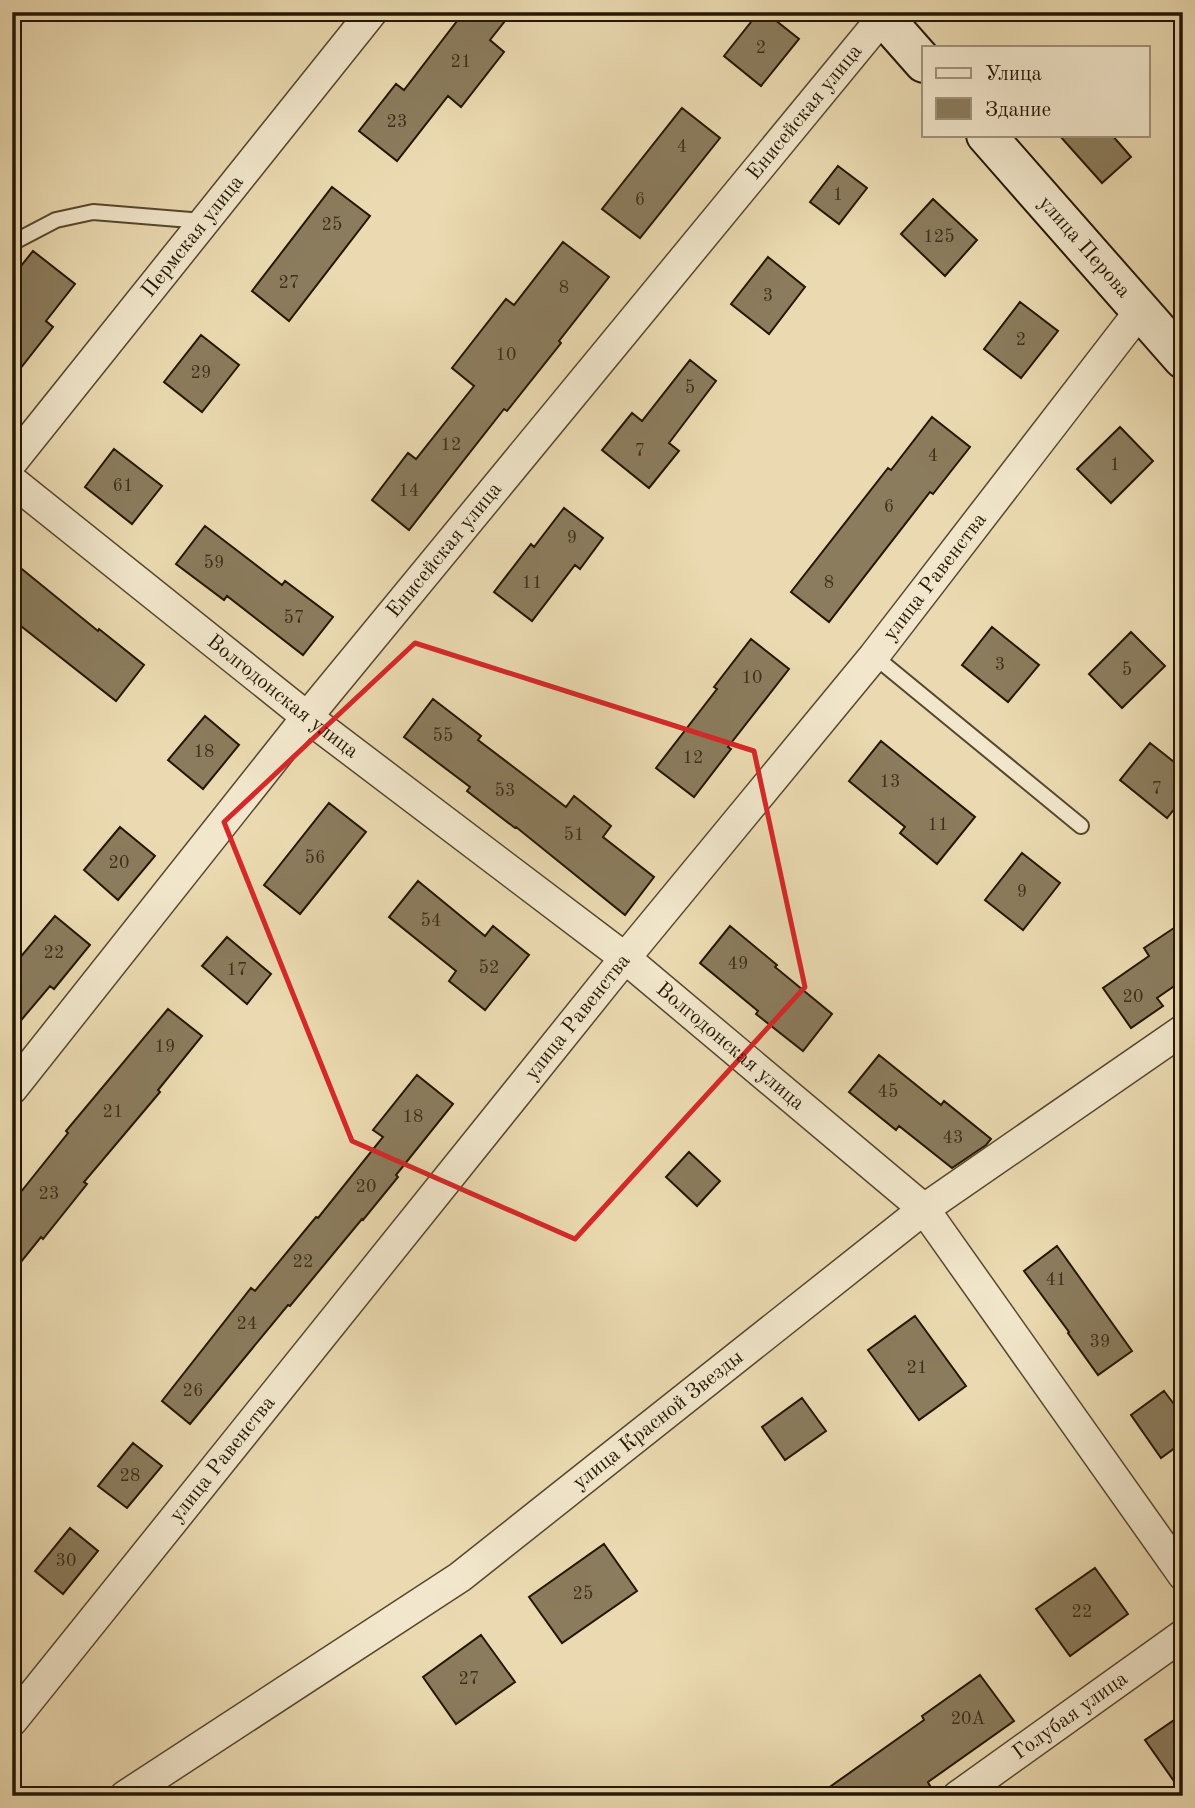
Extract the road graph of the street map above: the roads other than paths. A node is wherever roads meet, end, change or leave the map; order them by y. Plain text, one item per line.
1 (372, 12) edge
2 (881, 15) edge
3 (922, 61) edge
4 (987, 136) edge
5 (205, 221) junction
6 (12, 243) edge
7 (1140, 311) junction
8 (1183, 359) edge
9 (12, 462) edge
10 (12, 481) edge
11 (874, 656) junction
12 (307, 717) junction
13 (1081, 826) dead end
14 (625, 958) junction
15 (1183, 1030) edge
16 (12, 1088) edge
17 (924, 1209) junction
18 (1183, 1575) edge
19 (1183, 1635) edge
20 (12, 1721) edge
21 (125, 1796) edge
22 (958, 1796) edge

1 - 5 street, Пермская улица
2 - 3 main road
2 - 12 street, Енисейская улица
4 - 7 main road, улица Перова
5 - 6 lane
5 - 9 street, Пермская улица
7 - 8 main road, улица Перова
7 - 11 street, улица Равенства
10 - 12 street, Волгодонская улица
11 - 13 lane
11 - 14 street, улица Равенства
12 - 14 street, Волгодонская улица
12 - 16 street, Енисейская улица
14 - 17 street, Волгодонская улица
14 - 20 street, улица Равенства
15 - 17 street, улица Красной Звезды
17 - 18 street, Волгодонская улица
17 - 21 street, улица Красной Звезды
19 - 22 street, Голубая улица

